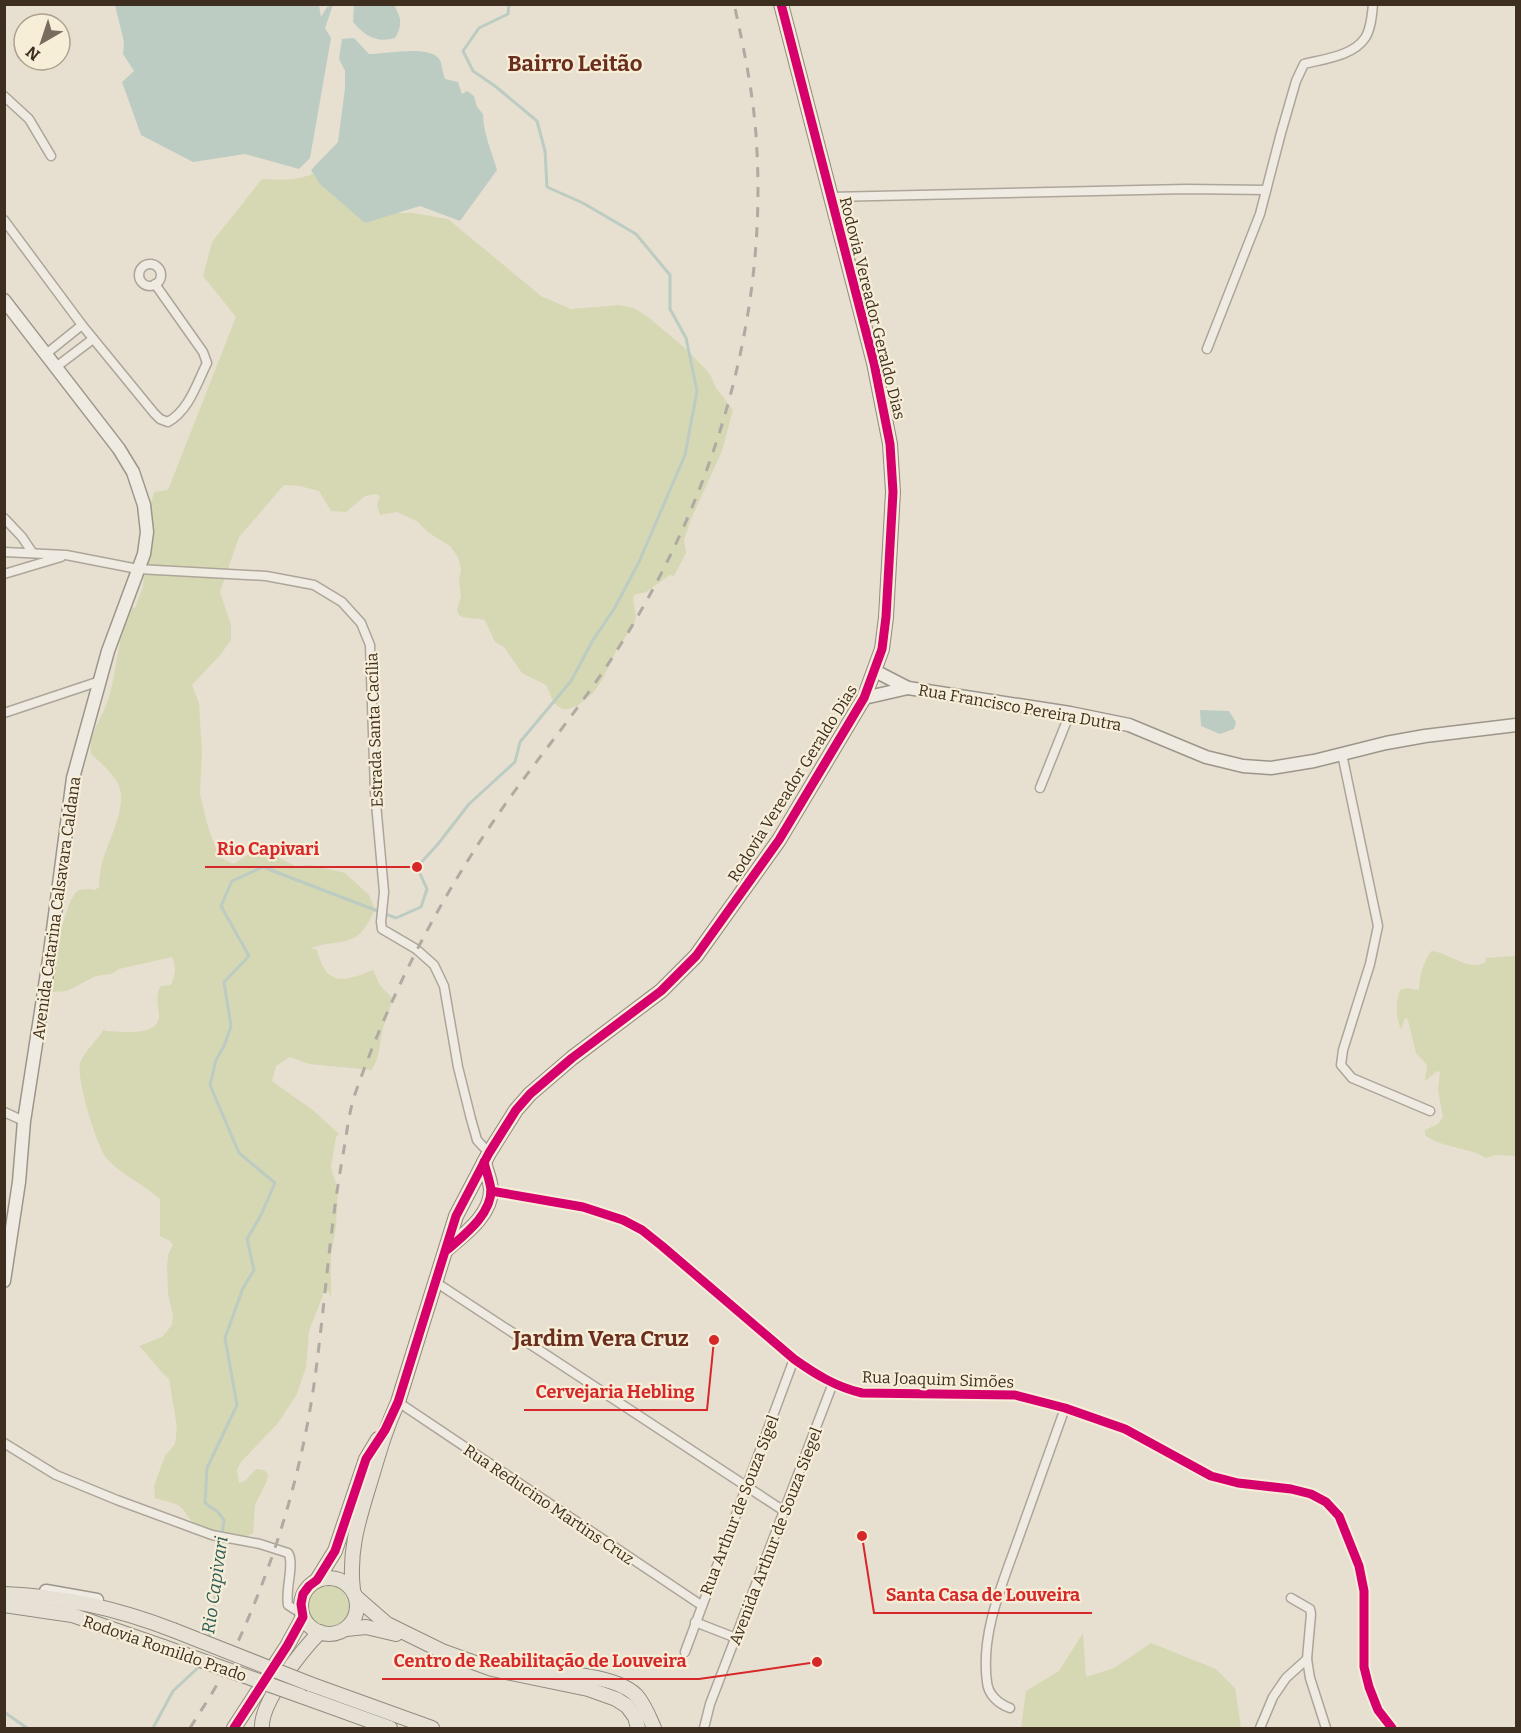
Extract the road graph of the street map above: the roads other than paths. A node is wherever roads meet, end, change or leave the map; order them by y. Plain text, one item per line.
1 (781, 4) edge
2 (1373, 4) edge
3 (4, 96) edge
4 (51, 156) dead end
5 (1266, 190) junction
6 (830, 197) junction
7 (4, 220) edge
8 (155, 284) dead end
9 (4, 300) edge
10 (82, 325) junction
11 (93, 339) junction
12 (1207, 349) dead end
13 (46, 354) junction
14 (56, 367) junction
15 (4, 518) edge
16 (4, 552) edge
17 (32, 552) junction
18 (66, 555) junction
19 (138, 569) junction
20 (4, 574) edge
21 (875, 671) junction
22 (100, 681) junction
23 (908, 688) junction
24 (864, 698) junction
25 (4, 713) edge
26 (1070, 713) junction
27 (1516, 725) edge
28 (1342, 754) junction
29 (1041, 788) dead end
30 (1430, 1111) dead end
31 (4, 1112) edge
32 (24, 1120) junction
33 (486, 1157) junction
34 (469, 1189) junction
35 (491, 1191) junction
36 (456, 1216) junction
37 (472, 1227) junction
38 (446, 1250) junction
39 (4, 1281) edge
40 (437, 1282) junction
41 (794, 1359) junction
42 (833, 1383) junction
43 (398, 1402) junction
44 (1065, 1408) junction
45 (385, 1430) junction
46 (4, 1443) edge
47 (746, 1487) junction
48 (784, 1511) junction
49 (317, 1580) junction
50 (4, 1588) edge
51 (354, 1593) junction
52 (4, 1594) edge
53 (1291, 1598) dead end
54 (4, 1605) edge
55 (701, 1605) junction
56 (302, 1615) junction
57 (695, 1622) junction
58 (170, 1629) junction
59 (346, 1629) junction
60 (320, 1632) junction
61 (413, 1637) junction
62 (736, 1638) junction
63 (685, 1652) dead end
64 (1307, 1659) junction
65 (508, 1672) junction
66 (1010, 1708) dead end
67 (705, 1725) edge
68 (234, 1728) edge
69 (262, 1728) edge
70 (390, 1728) edge
71 (432, 1728) edge
72 (638, 1728) edge
73 (654, 1728) edge
74 (697, 1728) edge
75 (1260, 1728) edge
76 (1326, 1728) edge
77 (1392, 1728) edge

1 - 6 main road, Rodovia Vereador Geraldo Dias
2 - 5 street
3 - 4 street
5 - 6 street
5 - 12 street
6 - 21 main road, Rodovia Vereador Geraldo Dias
7 - 10 street
8 - 11 street
9 - 13 street, Avenida Catarina Calsavara Caldana
10 - 11 street
10 - 13 street
11 - 14 street
13 - 14 street, Avenida Catarina Calsavara Caldana
14 - 19 street, Avenida Catarina Calsavara Caldana
15 - 17 street
16 - 17 street, Estrada Santa Cacília
17 - 18 street, Estrada Santa Cacília
18 - 19 street, Estrada Santa Cacília
18 - 20 street
19 - 22 street, Avenida Catarina Calsavara Caldana
19 - 33 street, Estrada Santa Cacília
21 - 23 street, Rua Francisco Pereira Dutra
21 - 24 main road, Rodovia Vereador Geraldo Dias
22 - 25 street
22 - 32 street, Avenida Catarina Calsavara Caldana
23 - 24 street, Rua Francisco Pereira Dutra
23 - 26 street, Rua Francisco Pereira Dutra
24 - 33 main road, Rodovia Vereador Geraldo Dias
26 - 28 street, Rua Francisco Pereira Dutra
26 - 29 street
27 - 28 street, Rua Francisco Pereira Dutra
28 - 30 street
31 - 32 street
32 - 39 street, Avenida Catarina Calsavara Caldana
33 - 34 main road, Rodovia Vereador Geraldo Dias
33 - 35 main road
34 - 35 main road
34 - 36 main road, Rodovia Vereador Geraldo Dias
35 - 37 main road
35 - 41 street, Rua Joaquim Simões
36 - 37 main road
36 - 38 main road, Rodovia Vereador Geraldo Dias
37 - 38 main road
38 - 40 main road, Rodovia Vereador Geraldo Dias
40 - 43 main road, Rodovia Vereador Geraldo Dias
40 - 47 street
41 - 42 street, Rua Joaquim Simões
41 - 47 street, Rua Arthur de Souza Sigel
42 - 44 street, Rua Joaquim Simões
42 - 48 street, Avenida Arthur de Souza Siegel
43 - 45 main road, Rodovia Vereador Geraldo Dias
43 - 55 street, Rua Reducino Martins Cruz
44 - 66 street
44 - 77 street, Rua Joaquim Simões
45 - 49 main road, Rodovia Vereador Geraldo Dias
45 - 51 main road, Rodovia Vereador Geraldo Dias
46 - 56 street
47 - 48 street
47 - 55 street, Rua Arthur de Souza Sigel
48 - 62 street, Avenida Arthur de Souza Siegel
49 - 51 main road
49 - 56 main road
50 - 58 street
51 - 59 main road
51 - 61 main road
52 - 58 main road, Rodovia Romildo Prado
53 - 64 street
54 - 70 main road, Rodovia Romildo Prado, bridge
55 - 57 street, Rua Arthur de Souza Sigel
56 - 60 main road
56 - 68 main road
57 - 62 street
57 - 63 street, Rua Arthur de Souza Sigel
58 - 71 main road, Rodovia Romildo Prado, bridge
59 - 60 main road
59 - 61 main road
60 - 69 main road
61 - 65 main road
62 - 67 street, Avenida Arthur de Souza Siegel
64 - 75 street
64 - 76 street
65 - 72 main road
65 - 73 main road
67 - 74 street, Avenida Arthur de Souza Siegel

